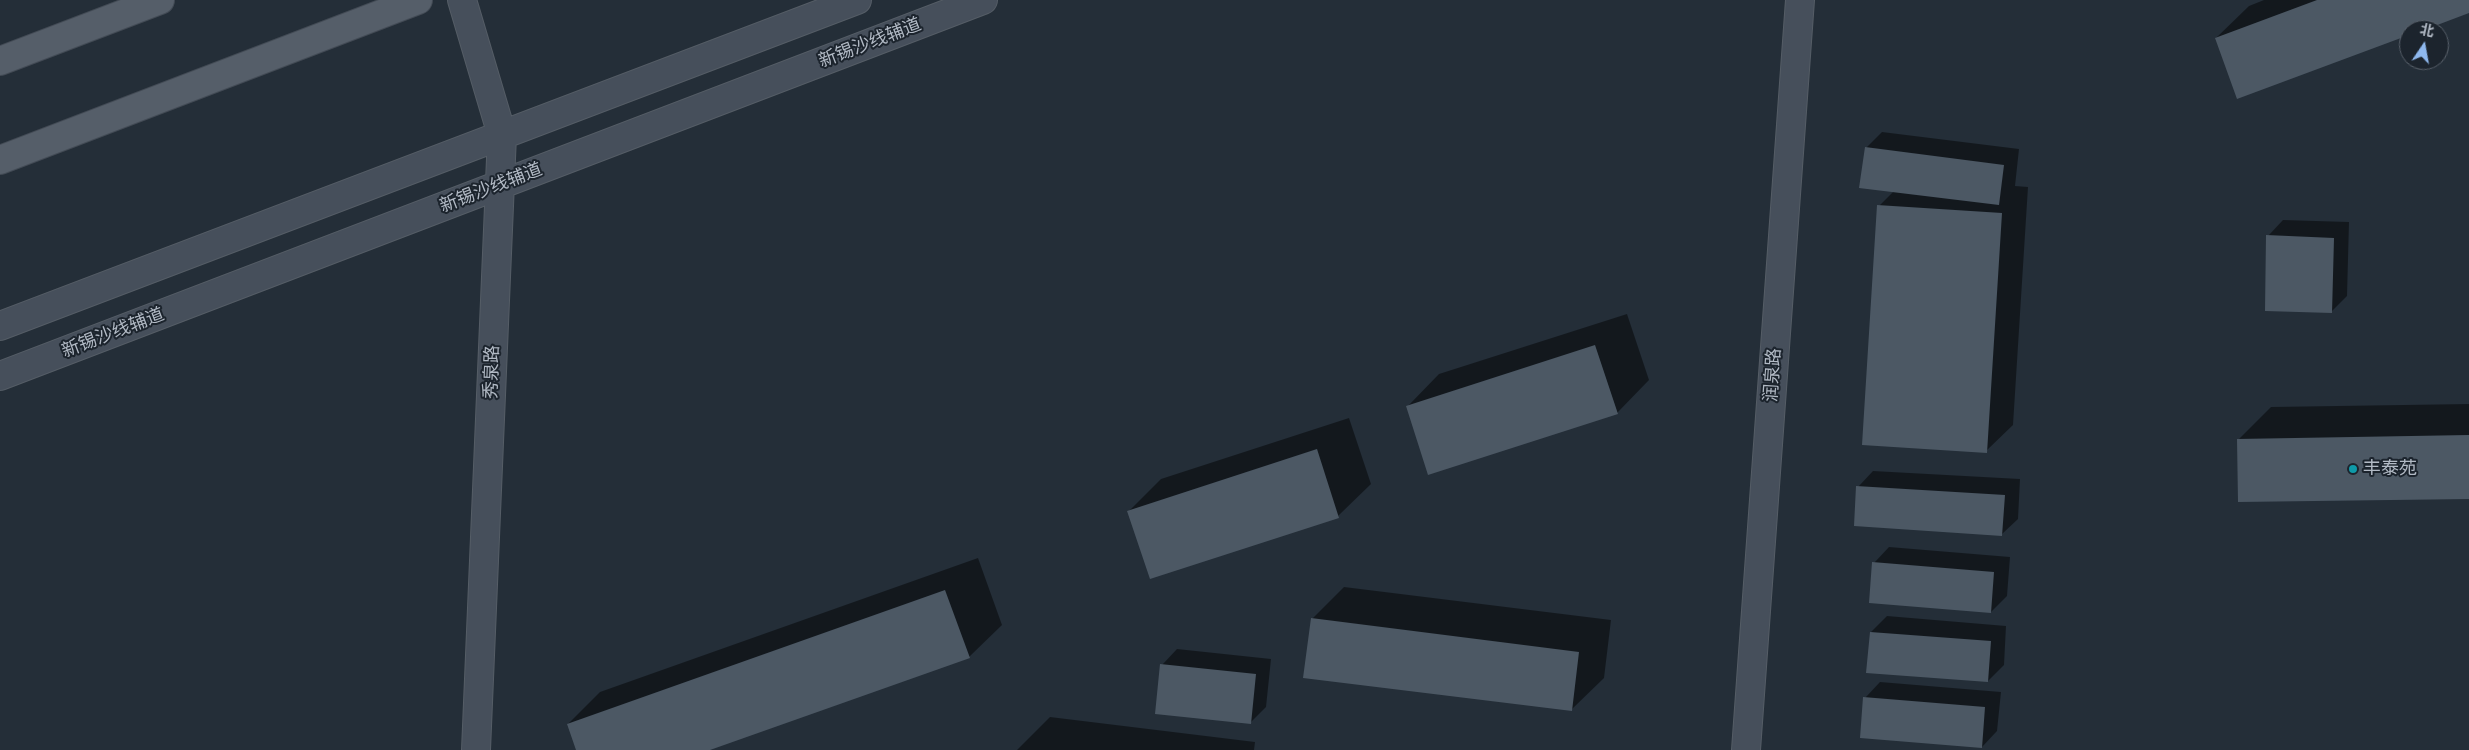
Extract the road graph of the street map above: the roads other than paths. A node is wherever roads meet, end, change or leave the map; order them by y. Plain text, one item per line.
1 (160, 0) edge
2 (418, 0) edge
3 (462, 0) edge
4 (857, 0) edge
5 (983, 0) edge
6 (1800, 0) edge
7 (0, 61) edge
8 (502, 135) junction
9 (0, 160) edge
10 (502, 184) junction
11 (0, 326) edge
12 (0, 376) edge
13 (476, 750) edge
14 (1746, 750) edge

1 - 7 main road
2 - 9 main road
3 - 8 street, 秀泉路
4 - 8 street
5 - 10 street, 新锡沙线辅道
6 - 14 street, 润泉路
8 - 10 street, 秀泉路
8 - 11 street
10 - 12 street, 新锡沙线辅道
10 - 13 street, 秀泉路

